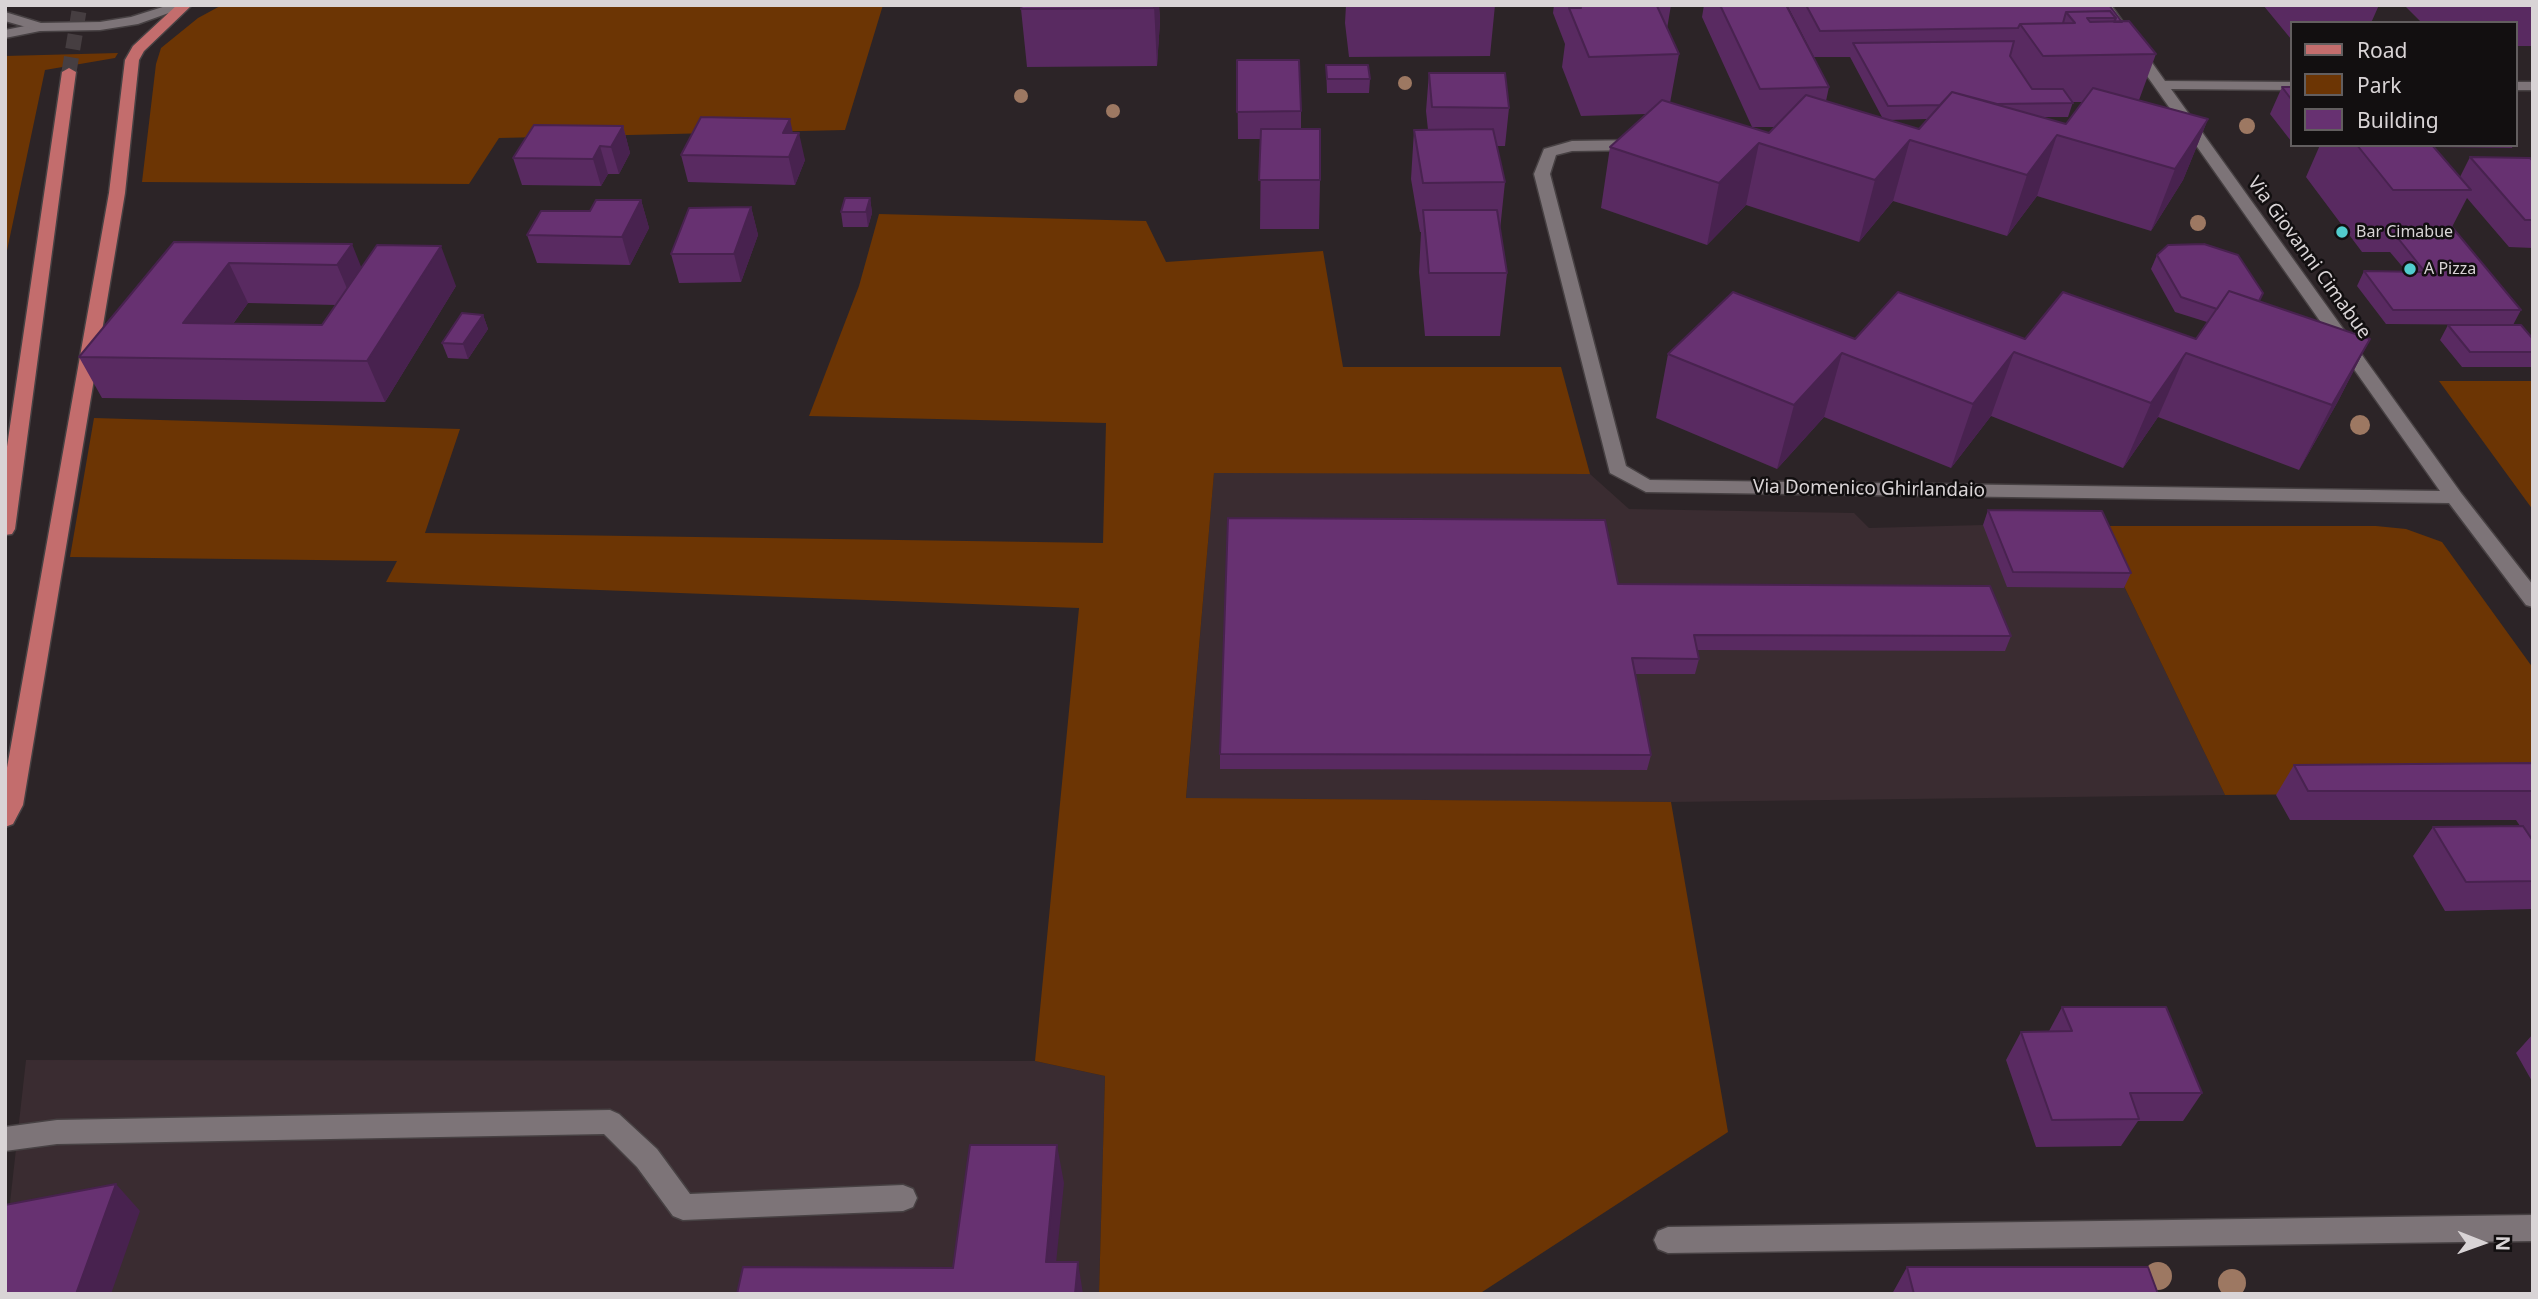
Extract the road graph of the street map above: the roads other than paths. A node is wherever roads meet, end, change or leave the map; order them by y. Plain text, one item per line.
1 (184, 5) edge
2 (2104, 5) edge
3 (5, 16) edge
4 (40, 27) junction
5 (5, 34) edge
6 (69, 72) tunnel mouth
7 (2161, 85) junction
8 (2290, 86) edge
9 (1655, 144) edge
10 (2454, 497) junction
11 (5, 528) edge
12 (2533, 600) edge
13 (5, 818) edge
14 (5, 1139) edge
15 (903, 1198) dead end
16 (2533, 1228) edge
17 (1668, 1240) dead end

1 - 4 street
1 - 13 main road
2 - 7 street, Via Giovanni Cimabue
3 - 4 street
4 - 5 street
6 - 11 main road
7 - 8 street
7 - 10 street, Via Giovanni Cimabue
9 - 10 street, Via Domenico Ghirlandaio
10 - 12 street, Via Giovanni Cimabue
14 - 15 street
16 - 17 street

